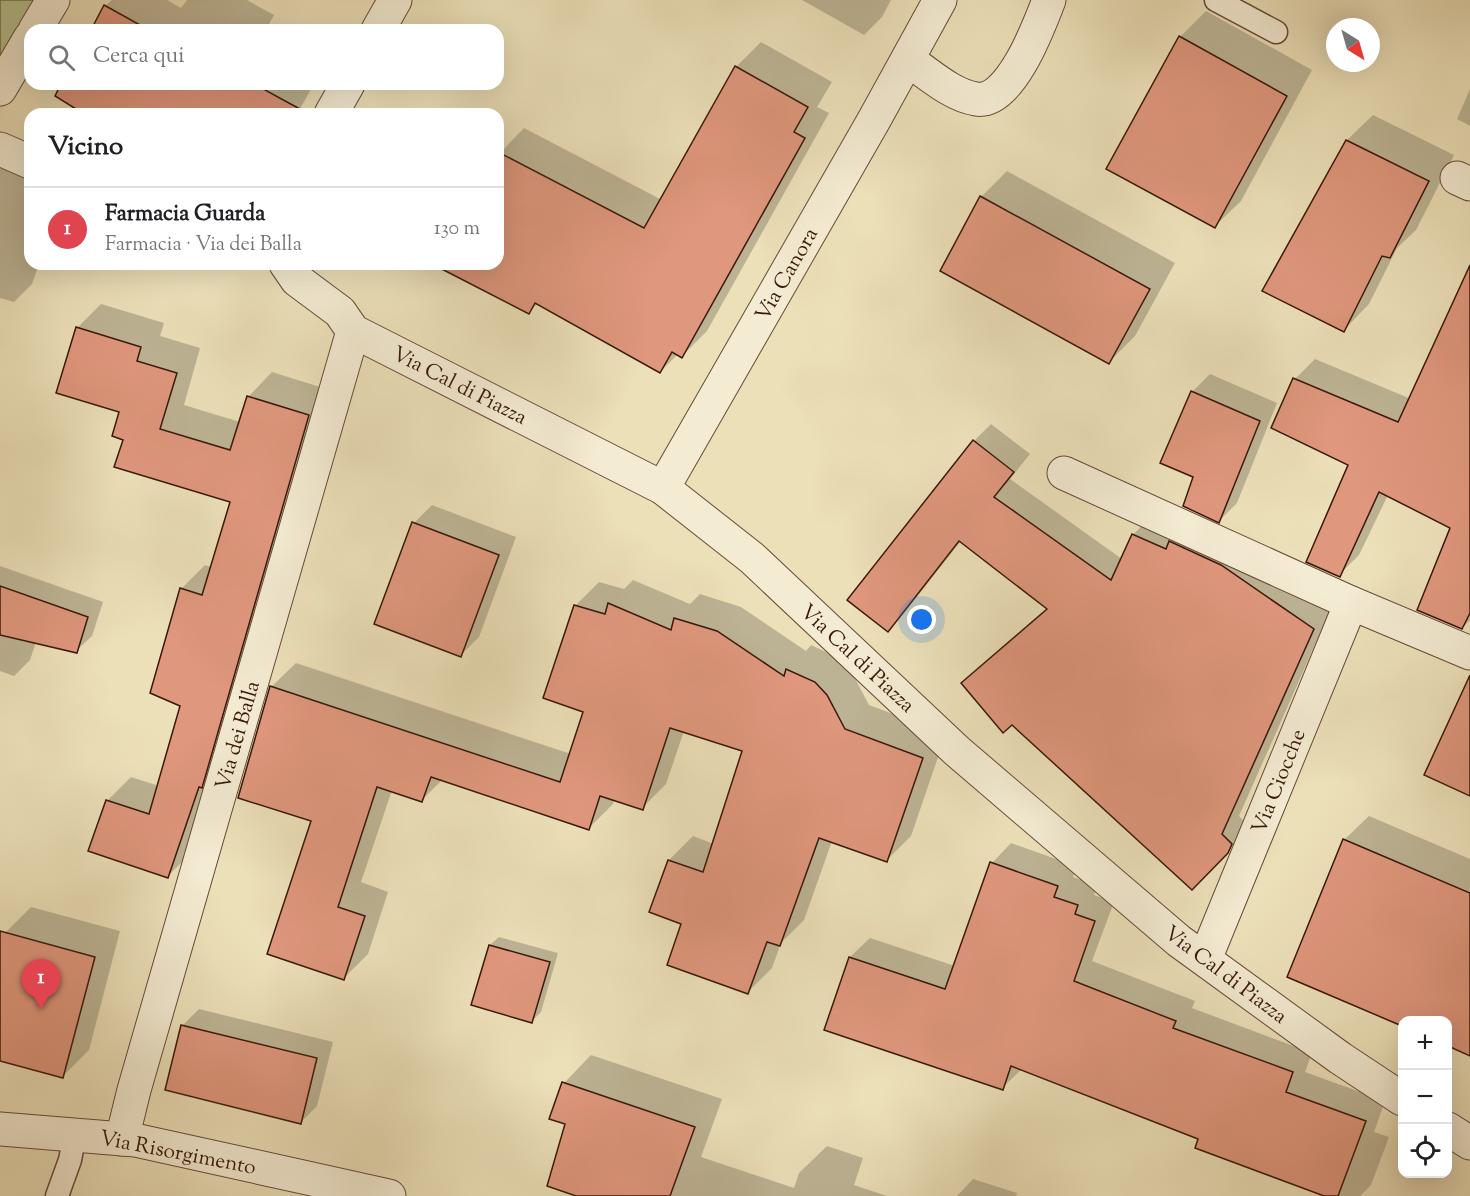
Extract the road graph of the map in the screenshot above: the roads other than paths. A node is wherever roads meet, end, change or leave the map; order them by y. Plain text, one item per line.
1 (53, 0) edge
2 (395, 0) edge
3 (940, 0) edge
4 (1049, 0) edge
5 (1216, 0) edge
6 (39, 24) edge
7 (381, 24) edge
8 (1276, 32) dead end
9 (24, 48) edge
10 (908, 60) junction
11 (0, 89) edge
12 (345, 90) edge
13 (335, 108) edge
14 (0, 149) edge
15 (24, 159) edge
16 (290, 270) edge
17 (353, 331) junction
18 (1064, 473) dead end
19 (663, 488) junction
20 (1351, 603) junction
21 (1470, 653) edge
22 (1205, 959) junction
23 (1398, 1097) edge
24 (0, 1129) edge
25 (1452, 1132) edge
26 (75, 1134) junction
27 (122, 1139) junction
28 (1470, 1143) edge
29 (57, 1196) edge
30 (389, 1196) edge

1 - 6 street
2 - 7 street
3 - 10 street, Via Canora
4 - 10 street
5 - 8 lane
9 - 11 street
10 - 19 street, Via Canora
12 - 13 street
14 - 15 street
16 - 17 street, Via Cal di Piazza
17 - 19 street, Via Cal di Piazza
17 - 27 street, Via dei Balla
18 - 20 street
19 - 22 street, Via Cal di Piazza
20 - 21 street
20 - 22 street, Via Ciocche
22 - 23 street, Via Cal di Piazza
24 - 26 street, Via Risorgimento
25 - 28 street
26 - 27 street, Via Risorgimento
26 - 29 lane
27 - 30 street, Via Risorgimento

